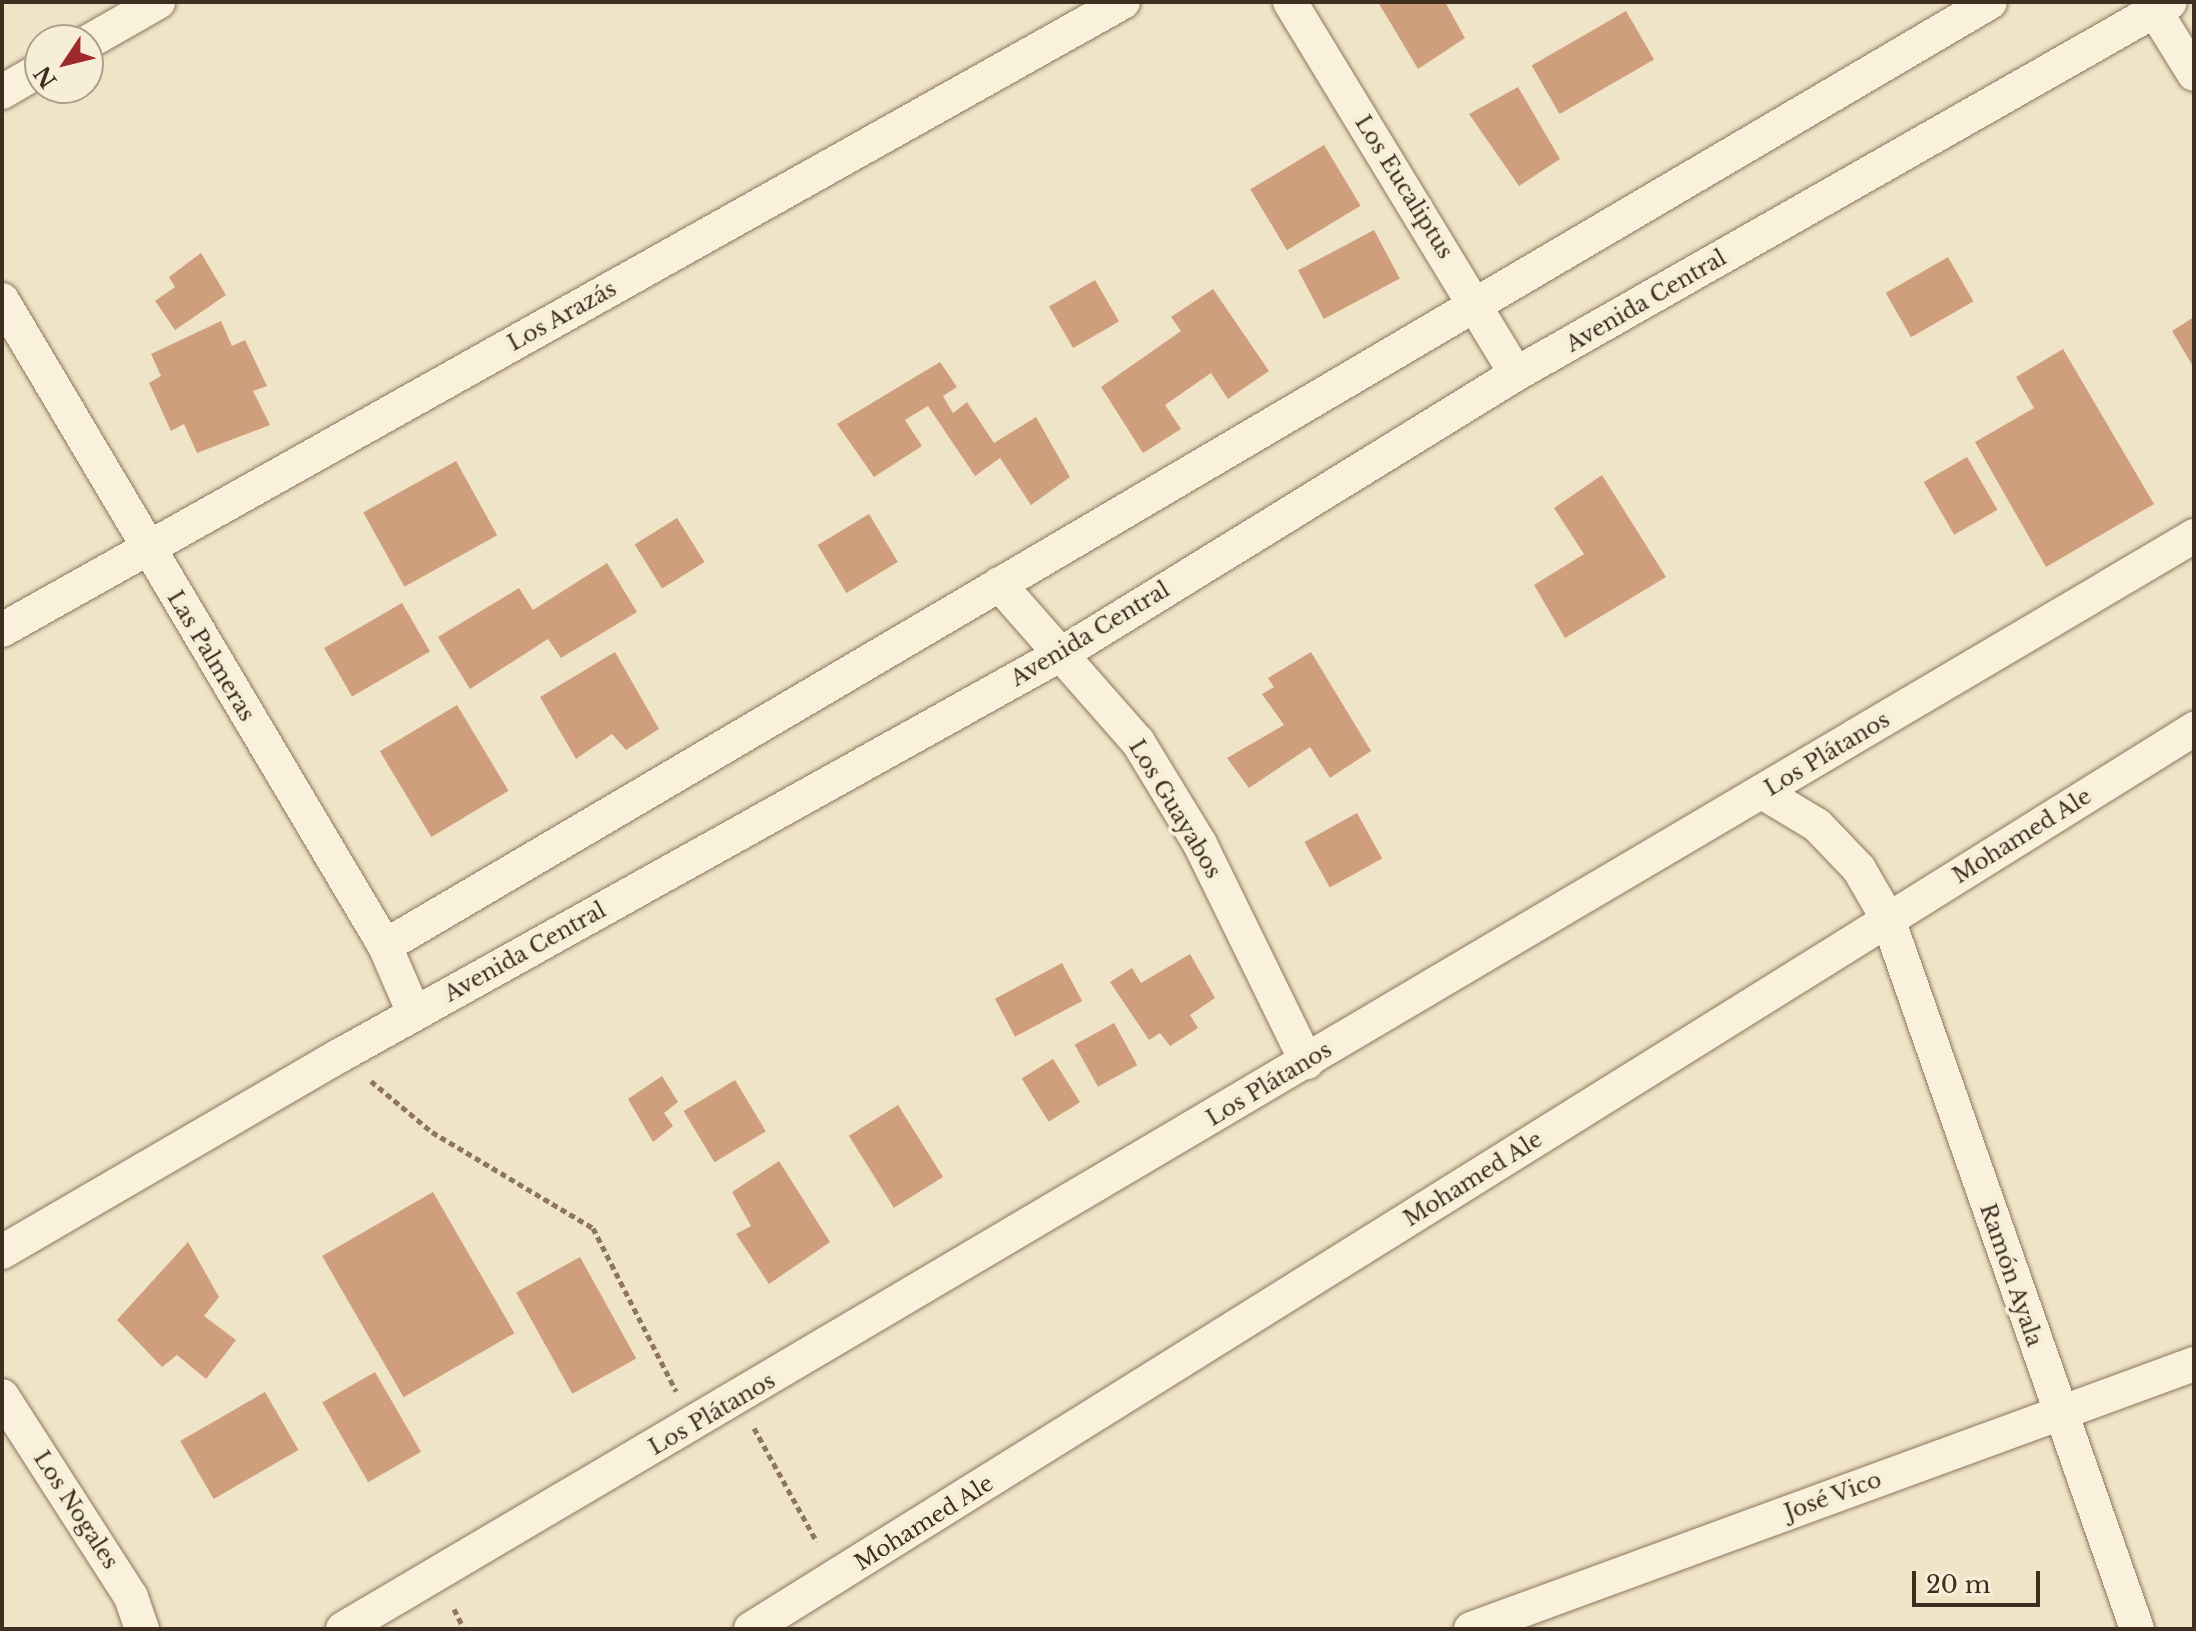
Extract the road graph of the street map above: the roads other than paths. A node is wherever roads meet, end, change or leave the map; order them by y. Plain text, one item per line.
1 (158, 2) edge
2 (1123, 2) edge
3 (1290, 2) edge
4 (1990, 2) edge
5 (2162, 7) edge
6 (104, 33) edge
7 (2194, 74) edge
8 (24, 79) edge
9 (2, 92) edge
10 (2, 300) edge
11 (1475, 303) junction
12 (1516, 374) junction
13 (2194, 536) edge
14 (147, 549) junction
15 (999, 584) junction
16 (2, 630) edge
17 (1063, 653) junction
18 (2194, 729) edge
19 (1762, 792) junction
20 (1888, 919) junction
21 (385, 946) junction
22 (414, 1013) junction
23 (1307, 1062) junction
24 (2, 1252) edge
25 (2194, 1364) edge
26 (2, 1396) edge
27 (2058, 1413) junction
28 (142, 1629) edge
29 (343, 1629) edge
30 (751, 1629) edge
31 (1471, 1629) edge
32 (2137, 1629) edge

1 - 6 street
2 - 14 street, Los Arazás
3 - 11 street, Los Eucaliptus
4 - 11 street
5 - 7 street
5 - 12 street, Avenida Central
8 - 9 street
10 - 14 street, Las Palmeras
11 - 12 street, Los Eucaliptus
11 - 15 street
12 - 17 street, Avenida Central
13 - 19 street, Los Plátanos
14 - 16 street, Los Arazás
14 - 21 street, Las Palmeras
15 - 17 street, Los Guayabos
15 - 21 street
17 - 22 street, Avenida Central
17 - 23 street, Los Guayabos
18 - 20 street, Mohamed Ale
19 - 20 street, Ramón Ayala
19 - 23 street, Los Plátanos
20 - 27 street, Ramón Ayala
20 - 30 street, Mohamed Ale
21 - 22 street, Las Palmeras
22 - 24 street, Avenida Central
23 - 29 street, Los Plátanos
25 - 27 street, José Vico
26 - 28 street, Los Nogales
27 - 31 street, José Vico
27 - 32 street, Ramón Ayala

